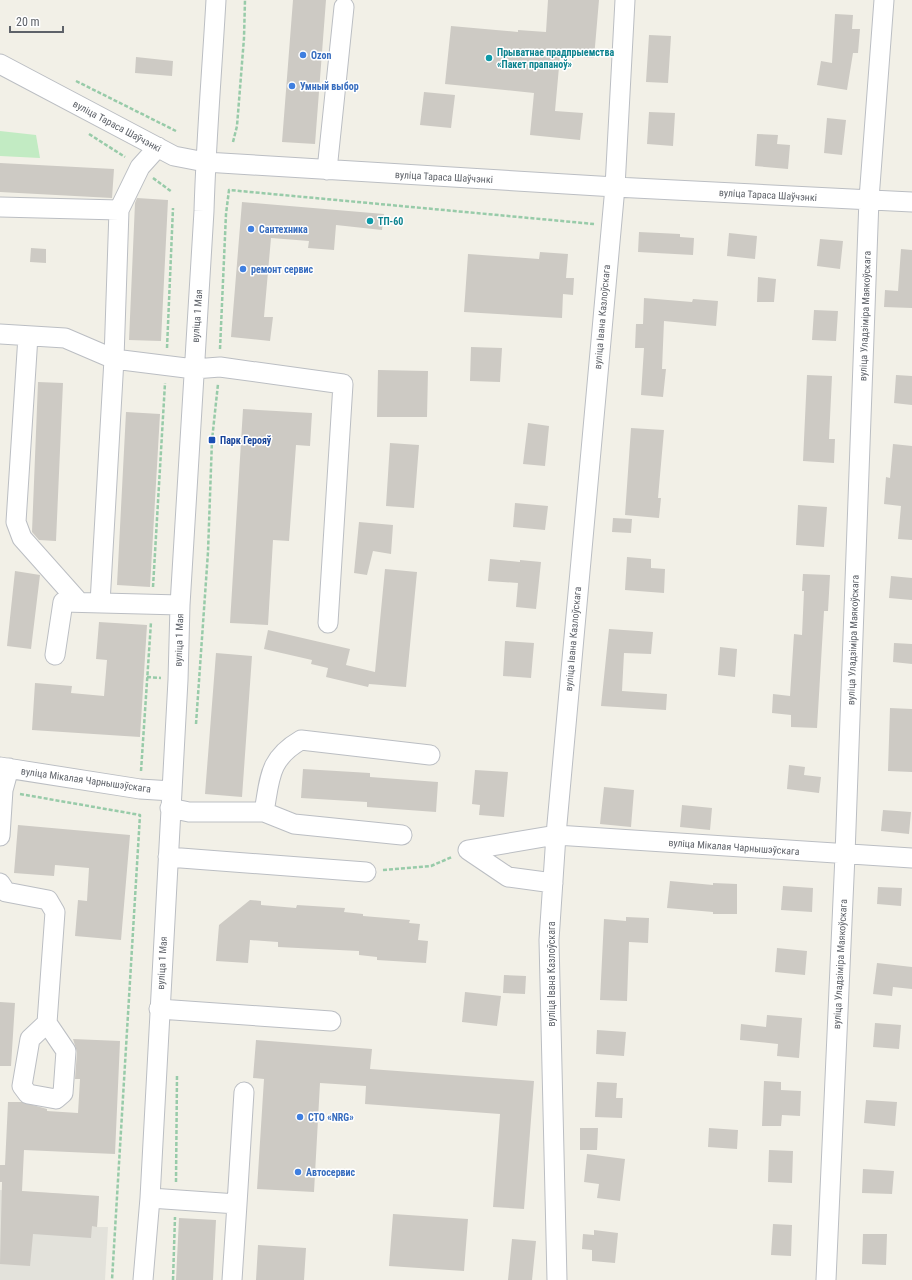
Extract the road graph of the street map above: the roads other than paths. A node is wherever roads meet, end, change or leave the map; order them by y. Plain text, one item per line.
1 (216, 0) edge
2 (625, 0) edge
3 (884, 0) edge
4 (344, 7) dead end
5 (0, 64) edge
6 (158, 147) junction
7 (205, 162) junction
8 (327, 170) junction
9 (615, 187) junction
10 (869, 199) junction
11 (912, 202) edge
12 (0, 207) edge
13 (119, 210) junction
14 (0, 334) edge
15 (28, 336) junction
16 (114, 359) junction
17 (194, 369) junction
18 (79, 602) junction
19 (100, 603) junction
20 (180, 605) junction
21 (328, 623) dead end
22 (55, 655) dead end
23 (430, 755) dead end
24 (4, 767) edge
25 (171, 799) junction
26 (264, 812) junction
27 (402, 835) dead end
28 (556, 835) junction
29 (0, 836) edge
30 (845, 854) junction
31 (168, 858) junction
32 (912, 858) edge
33 (366, 872) road end
34 (0, 883) edge
35 (553, 884) junction
36 (159, 1009) junction
37 (331, 1021) dead end
38 (47, 1023) dead end
39 (244, 1092) dead end
40 (150, 1198) junction
41 (237, 1204) junction
42 (143, 1280) edge
43 (232, 1280) edge
44 (557, 1280) edge
45 (826, 1280) edge

1 - 7 street, вуліца 1 Мая
2 - 9 street, вуліца Івана Казлоўскага
3 - 10 street, вуліца Уладзіміра Маякоўскага
4 - 8 street
5 - 6 street, вуліца Тараса Шаўчэнкі
6 - 7 street, вуліца Тараса Шаўчэнкі
6 - 13 street
7 - 8 street, вуліца Тараса Шаўчэнкі
7 - 17 street, вуліца 1 Мая
8 - 9 street, вуліца Тараса Шаўчэнкі
9 - 10 street, вуліца Тараса Шаўчэнкі
9 - 28 street, вуліца Івана Казлоўскага
10 - 11 street, вуліца Тараса Шаўчэнкі
10 - 30 street, вуліца Уладзіміра Маякоўскага
12 - 13 street
13 - 16 street
14 - 15 street
15 - 16 street
15 - 18 street
16 - 17 street
16 - 19 street
17 - 20 street, вуліца 1 Мая
17 - 21 street
18 - 19 street
18 - 22 street
19 - 20 street
20 - 25 street, вуліца 1 Мая
23 - 26 street
24 - 25 street, вуліца Мікалая Чарнышэўскага
24 - 29 street
25 - 26 street, вуліца Мікалая Чарнышэўскага
25 - 31 street, вуліца 1 Мая
26 - 27 street
28 - 30 street, вуліца Мікалая Чарнышэўскага
28 - 35 street, вуліца Івана Казлоўскага
28 - 35 street, вуліца Мікалая Чарнышэўскага
30 - 32 street, вуліца Мікалая Чарнышэўскага
30 - 45 street, вуліца Уладзіміра Маякоўскага
31 - 33 street
31 - 36 street, вуліца 1 Мая
34 - 38 street
35 - 44 street, вуліца Івана Казлоўскага
36 - 37 street
36 - 40 street, вуліца 1 Мая
39 - 41 street
40 - 41 street
40 - 42 street, вуліца 1 Мая
41 - 43 street

